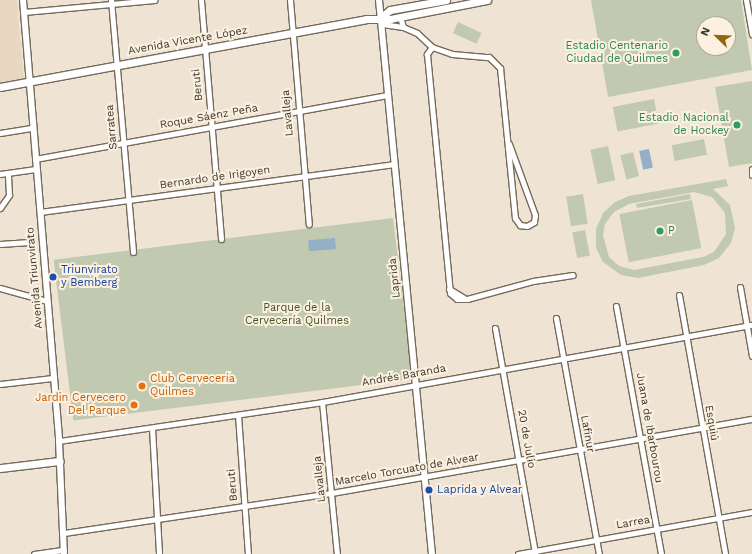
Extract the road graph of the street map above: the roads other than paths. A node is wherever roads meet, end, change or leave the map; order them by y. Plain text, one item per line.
1 (23, 0) edge
2 (154, 0) edge
3 (201, 0) edge
4 (290, 0) edge
5 (379, 0) edge
6 (446, 0) edge
7 (487, 0) edge
8 (746, 0) edge
9 (111, 2) edge
10 (24, 12) junction
11 (400, 17) junction
12 (381, 21) junction
13 (403, 27) junction
14 (292, 33) junction
15 (752, 34) edge
16 (432, 47) junction
17 (205, 49) junction
18 (117, 65) junction
19 (29, 82) junction
20 (0, 87) edge
21 (387, 95) junction
22 (298, 111) junction
23 (212, 126) junction
24 (32, 128) junction
25 (0, 133) edge
26 (124, 143) junction
27 (509, 144) junction
28 (35, 159) junction
29 (393, 164) junction
30 (36, 169) junction
31 (752, 169) edge
32 (8, 173) junction
33 (0, 174) edge
34 (752, 175) edge
35 (304, 176) junction
36 (217, 187) junction
37 (129, 200) junction
38 (0, 208) edge
39 (40, 212) junction
40 (309, 224) dead end
41 (221, 239) dead end
42 (26, 242) dead end
43 (0, 244) edge
44 (133, 252) dead end
45 (573, 275) dead end
46 (740, 287) dead end
47 (0, 288) edge
48 (679, 295) dead end
49 (47, 301) junction
50 (616, 306) dead end
51 (556, 318) dead end
52 (749, 325) edge
53 (494, 328) dead end
54 (687, 336) junction
55 (624, 348) junction
56 (752, 356) edge
57 (564, 358) junction
58 (503, 369) junction
59 (54, 378) junction
60 (0, 384) edge
61 (415, 386) junction
62 (322, 402) junction
63 (238, 415) junction
64 (752, 419) edge
65 (152, 428) junction
66 (702, 428) junction
67 (641, 439) junction
68 (59, 441) junction
69 (580, 451) junction
70 (60, 461) junction
71 (520, 461) junction
72 (0, 468) edge
73 (424, 478) junction
74 (332, 493) junction
75 (245, 506) junction
76 (752, 512) edge
77 (157, 518) junction
78 (718, 518) junction
79 (657, 528) junction
80 (64, 533) junction
81 (596, 539) junction
82 (64, 552) edge
83 (535, 553) edge
84 (34, 554) edge
85 (158, 554) edge
86 (248, 554) edge
87 (337, 554) edge
88 (432, 554) edge
89 (518, 554) edge
90 (599, 554) edge
91 (661, 554) edge
92 (725, 554) edge

1 - 10 street, Avenida Triunvirato
2 - 9 street
3 - 17 street, Beruti
4 - 14 street, Lavalleja
5 - 12 street, Laprida
6 - 12 main road
7 - 11 main road
8 - 15 street
9 - 10 street
9 - 18 street, Sarratea
10 - 19 street, Avenida Triunvirato
11 - 12 main road
11 - 13 street
12 - 13 street
12 - 14 main road, Avenida Vicente López
12 - 21 street, Laprida
13 - 16 street
14 - 17 main road, Avenida Vicente López
14 - 22 street, Lavalleja
16 - 27 street
16 - 45 street
17 - 18 main road, Avenida Vicente López
17 - 23 street, Beruti
18 - 19 main road, Avenida Vicente López
18 - 26 street, Sarratea
19 - 20 main road, Avenida Vicente López
19 - 24 street, Avenida Triunvirato
21 - 22 street, Roque Sáenz Peña
21 - 29 street, Laprida
22 - 23 street, Roque Sáenz Peña
22 - 35 street, Lavalleja
23 - 26 street, Roque Sáenz Peña
23 - 36 street, Beruti
24 - 25 street
24 - 28 street, Avenida Triunvirato
26 - 28 street, Roque Sáenz Peña
26 - 37 street, Sarratea
27 - 27 street
28 - 30 street, Avenida Triunvirato
29 - 35 street, Bernardo de Irigoyen
29 - 61 street, Laprida
30 - 32 street
30 - 39 street, Avenida Triunvirato
31 - 34 street
32 - 33 street
32 - 38 street
35 - 36 street, Bernardo de Irigoyen
35 - 40 street, Lavalleja
36 - 37 street, Bernardo de Irigoyen
36 - 41 street, Beruti
37 - 39 street, Bernardo de Irigoyen
37 - 44 street, Sarratea
39 - 49 street, Avenida Triunvirato
42 - 43 street
46 - 52 street
47 - 49 street
48 - 54 street, Esquiú
49 - 59 street, Avenida Triunvirato
50 - 55 street, Juana de Ibarbourou
51 - 57 street, Lafinur
52 - 54 street, Andrés Baranda
52 - 56 street
53 - 58 street, 20 de Julio
54 - 55 street, Andrés Baranda
54 - 66 street, Esquiú
55 - 57 street, Andrés Baranda
55 - 67 street, Juana de Ibarbourou
57 - 58 street, Andrés Baranda
57 - 69 street, Lafinur
58 - 61 street, Andrés Baranda
58 - 71 street, 20 de Julio
59 - 60 street
59 - 68 street, Avenida Triunvirato
61 - 62 street, Andrés Baranda
61 - 73 street, Laprida
62 - 63 street, Andrés Baranda
62 - 74 street, Lavalleja
63 - 65 street, Andrés Baranda
63 - 75 street, Beruti
64 - 66 street, Marcelo Torcuato de Alvear
65 - 68 street, Andrés Baranda
65 - 77 street
66 - 67 street, Marcelo Torcuato de Alvear
66 - 78 street, Esquiú
67 - 69 street, Marcelo Torcuato de Alvear
67 - 79 street, Juana de Ibarbourou
68 - 70 street, Avenida Triunvirato
69 - 71 street, Marcelo Torcuato de Alvear
69 - 81 street, Lafinur
70 - 72 main road
70 - 80 street, Avenida Triunvirato
71 - 73 street, Marcelo Torcuato de Alvear
71 - 83 street, 20 de Julio
73 - 74 street, Marcelo Torcuato de Alvear
73 - 88 street, Laprida
74 - 75 street, Marcelo Torcuato de Alvear
74 - 87 street, Lavalleja
75 - 77 street, Marcelo Torcuato de Alvear
75 - 86 street, Beruti
76 - 78 street, Larrea
77 - 80 street, Marcelo Torcuato de Alvear
77 - 85 street
78 - 79 street, Larrea
78 - 92 street, Esquiú
79 - 81 street, Larrea
79 - 91 street, Juana de Ibarbourou
80 - 82 street, Avenida Triunvirato
81 - 83 street, Larrea
81 - 90 street, Lafinur
82 - 84 street
83 - 89 street, Larrea

